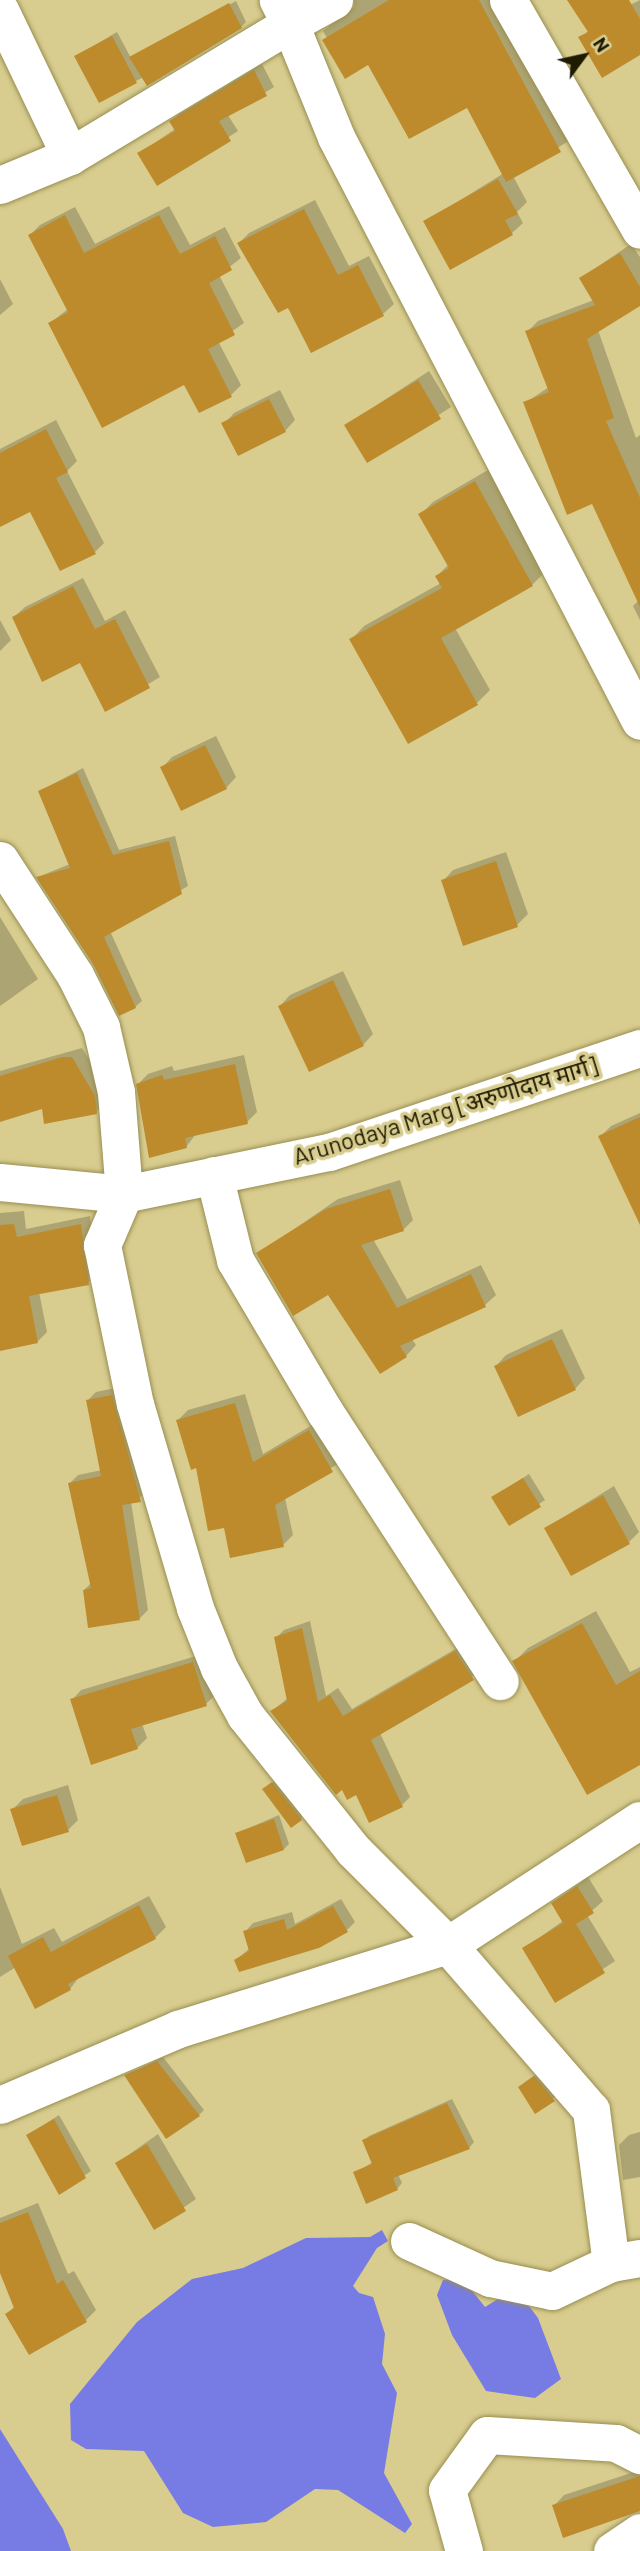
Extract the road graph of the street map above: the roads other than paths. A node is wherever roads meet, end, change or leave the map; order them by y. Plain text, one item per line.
1 (334, 0) edge
2 (508, 0) edge
3 (0, 10) edge
4 (284, 12) edge
5 (70, 156) junction
6 (0, 186) edge
7 (640, 230) edge
8 (640, 721) edge
9 (0, 860) edge
10 (640, 1048) edge
11 (214, 1175) junction
12 (0, 1182) edge
13 (124, 1194) junction
14 (500, 1681) dead end
15 (640, 1820) edge
16 (448, 1945) junction
17 (0, 2105) edge
18 (409, 2241) dead end
19 (625, 2260) edge
20 (640, 2455) edge
21 (640, 2532) edge
22 (464, 2551) edge
23 (612, 2551) edge

1 - 4 street
2 - 7 street
3 - 5 street
4 - 5 street
4 - 8 street
5 - 6 street
9 - 13 street
10 - 11 street, Arunodaya Marg [अरुणोदा‍य मार्ग]
11 - 13 street, Arunodaya Marg [अरुणोदा‍य मार्ग]
11 - 14 street
12 - 13 street, Arunodaya Marg [अरुणोदा‍य मार्ग]
13 - 16 street
15 - 16 street
16 - 17 street
16 - 19 street
18 - 19 street
20 - 22 street
21 - 23 street

